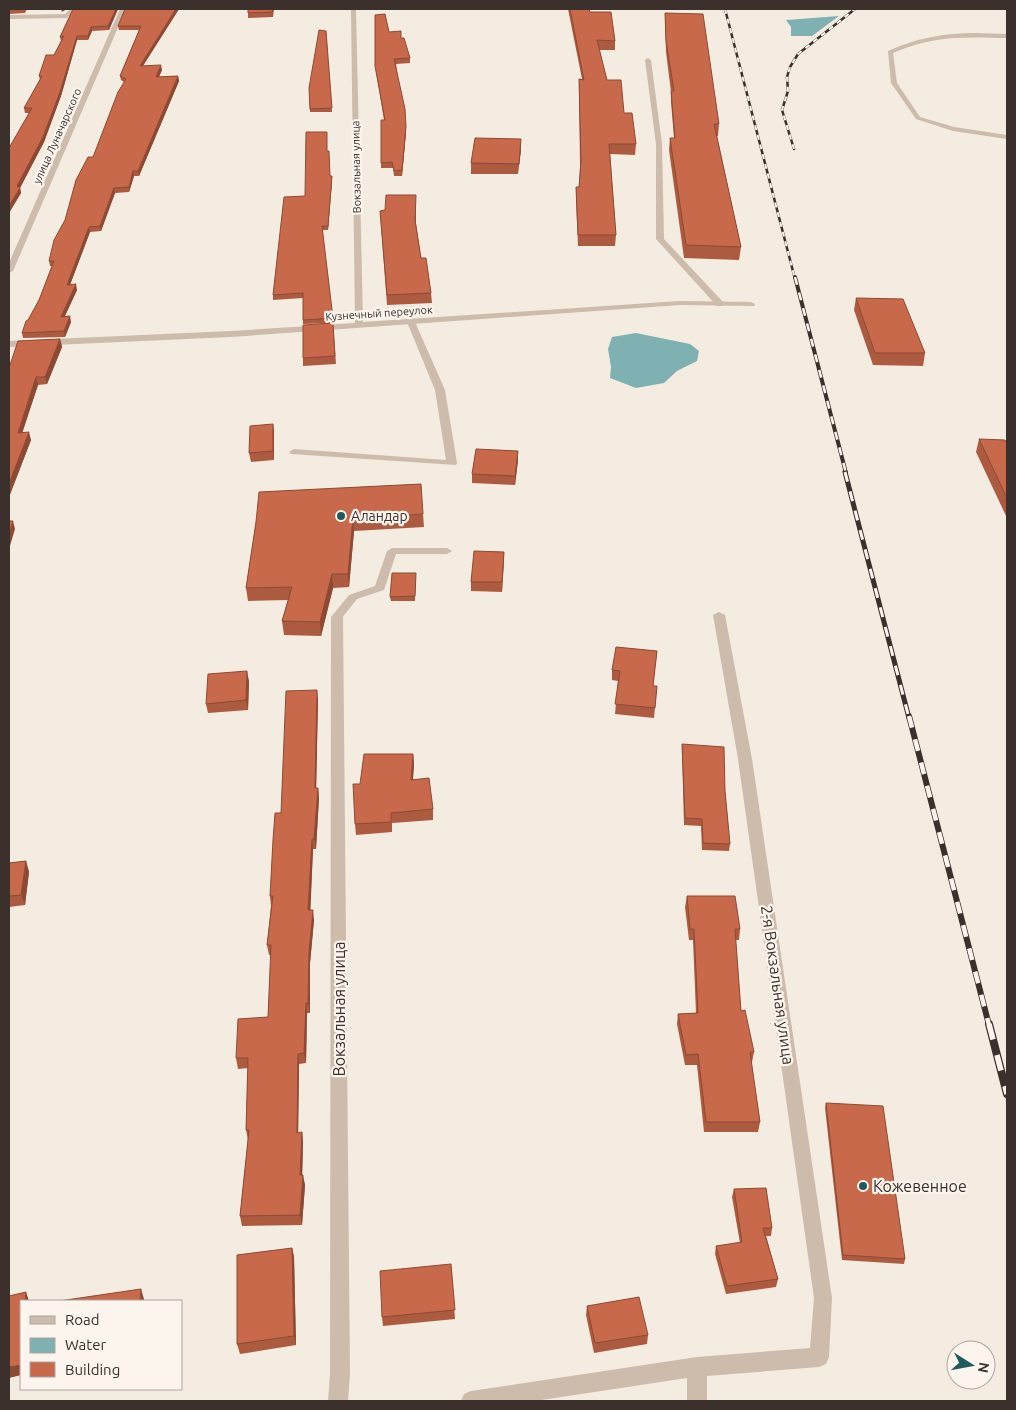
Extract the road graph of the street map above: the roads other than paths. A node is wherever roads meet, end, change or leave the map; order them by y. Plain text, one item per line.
1 (72, 9) edge
2 (123, 9) edge
3 (353, 9) edge
4 (9, 17) edge
5 (1007, 36) edge
6 (648, 60) dead end
7 (1007, 137) edge
8 (9, 271) edge
9 (720, 304) junction
10 (751, 304) dead end
11 (411, 322) junction
12 (358, 325) junction
13 (9, 344) edge
14 (294, 452) dead end
15 (447, 551) dead end
16 (719, 615) dead end
17 (697, 1367) junction
18 (338, 1401) edge
19 (471, 1401) edge
20 (698, 1401) edge

1 - 4 street
2 - 8 street, улица Луначарского
3 - 12 street, Вокзальная улица
5 - 7 street
6 - 9 street
9 - 10 street, Кузнечный переулок
9 - 11 street, Кузнечный переулок
11 - 12 street, Кузнечный переулок
11 - 14 street
12 - 13 street, Кузнечный переулок
15 - 18 street, Вокзальная улица
16 - 17 street, 2-я Вокзальная улица
17 - 19 street
17 - 20 street

